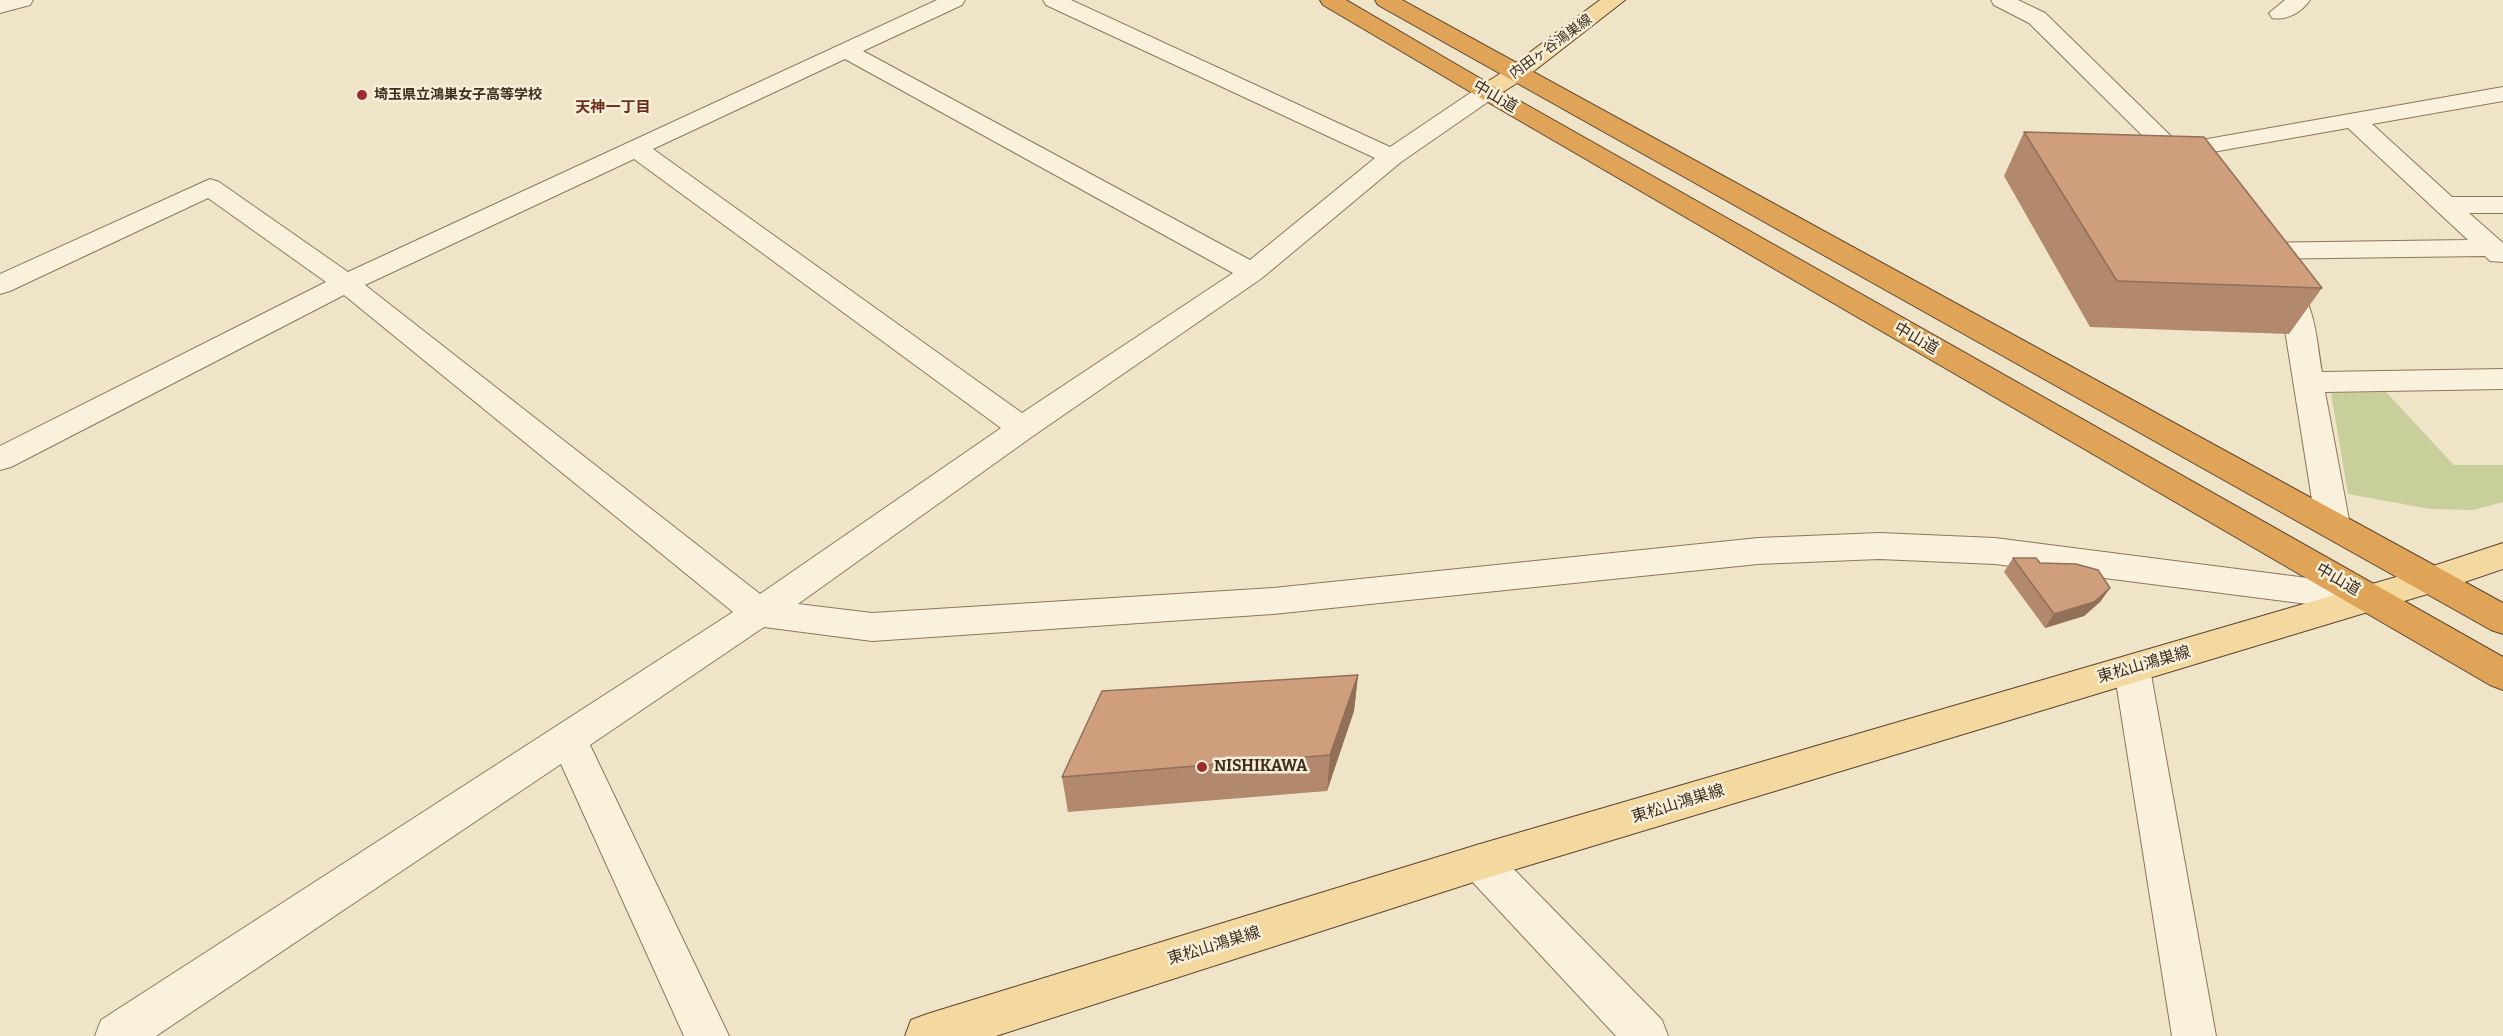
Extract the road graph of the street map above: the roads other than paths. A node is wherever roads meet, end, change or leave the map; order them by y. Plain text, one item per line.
1 (22, 0) edge
2 (954, 0) edge
3 (1054, 0) edge
4 (1331, 0) edge
5 (1386, 0) edge
6 (1614, 0) edge
7 (2002, 0) edge
8 (2299, 0) edge
9 (0, 7) edge
10 (2280, 13) dead end
11 (844, 50) junction
12 (1517, 73) junction
13 (1487, 92) junction
14 (2503, 94) edge
15 (2353, 120) junction
16 (635, 148) junction
17 (2173, 152) junction
18 (1392, 157) junction
19 (2202, 188) edge
20 (2446, 205) junction
21 (2503, 205) edge
22 (2497, 253) edge
23 (1252, 272) junction
24 (346, 283) junction
25 (0, 285) edge
26 (2503, 379) edge
27 (2309, 382) junction
28 (1022, 428) junction
29 (0, 459) edge
30 (2333, 525) junction
31 (2503, 556) edge
32 (2432, 580) junction
33 (2370, 598) junction
34 (759, 613) junction
35 (2503, 620) edge
36 (2132, 669) junction
37 (2503, 675) edge
38 (568, 739) junction
39 (1480, 862) junction
40 (117, 1036) edge
41 (706, 1036) edge
42 (927, 1036) edge
43 (1646, 1036) edge
44 (2194, 1036) edge

1 - 9 street
2 - 11 street
3 - 18 street
4 - 13 highway, 中山道
5 - 12 highway, 中山道
6 - 12 main road, 内田ヶ谷鴻巣線
7 - 17 street
8 - 10 street
11 - 16 street
11 - 23 street
12 - 13 main road, 内田ヶ谷鴻巣線
12 - 30 highway, 中山道
13 - 18 street
13 - 33 highway, 中山道
14 - 15 street
15 - 17 street
15 - 20 street
16 - 24 street
16 - 28 street
17 - 19 street
18 - 23 street
20 - 21 street
20 - 22 street
22 - 27 street
23 - 28 street
24 - 25 street
24 - 29 street
24 - 34 street
26 - 27 street
27 - 30 street
28 - 34 street
30 - 32 highway, 中山道
31 - 32 main road, 東松山鴻巣線
32 - 33 main road, 東松山鴻巣線
32 - 35 highway, 中山道
33 - 34 street
33 - 36 main road, 東松山鴻巣線
33 - 37 highway, 中山道
34 - 38 street
36 - 39 main road, 東松山鴻巣線
36 - 44 street
38 - 40 street
38 - 41 street
39 - 42 main road, 東松山鴻巣線
39 - 43 street

